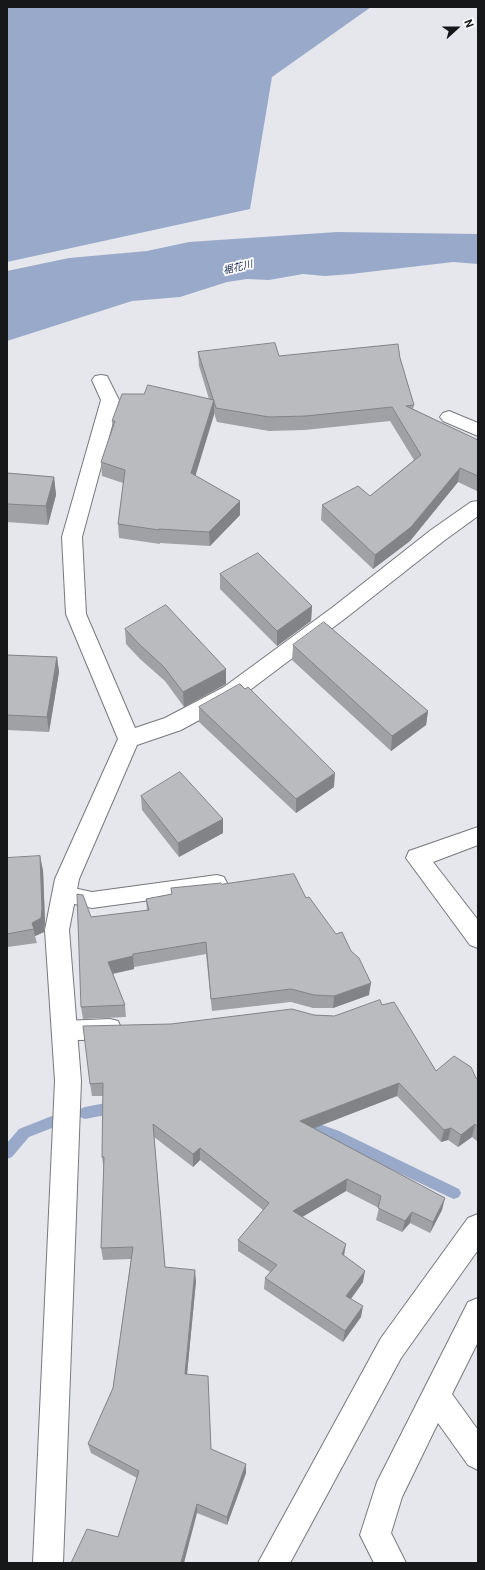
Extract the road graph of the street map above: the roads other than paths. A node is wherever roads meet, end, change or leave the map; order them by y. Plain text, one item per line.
1 (101, 380) dead end
2 (449, 417) dead end
3 (478, 430) edge
4 (478, 507) edge
5 (129, 739) junction
6 (478, 836) edge
7 (217, 883) edge
8 (64, 894) junction
9 (478, 938) edge
10 (130, 1028) edge
11 (64, 1030) junction
12 (478, 1227) edge
13 (478, 1312) edge
14 (436, 1396) junction
15 (478, 1455) edge
16 (48, 1563) edge
17 (272, 1563) edge
18 (391, 1563) edge

1 - 5 street
2 - 3 street
4 - 5 street
5 - 8 street
6 - 9 street
7 - 8 lane
8 - 11 street
10 - 11 lane
11 - 16 street
12 - 17 street
13 - 14 street
14 - 15 street
14 - 18 street

